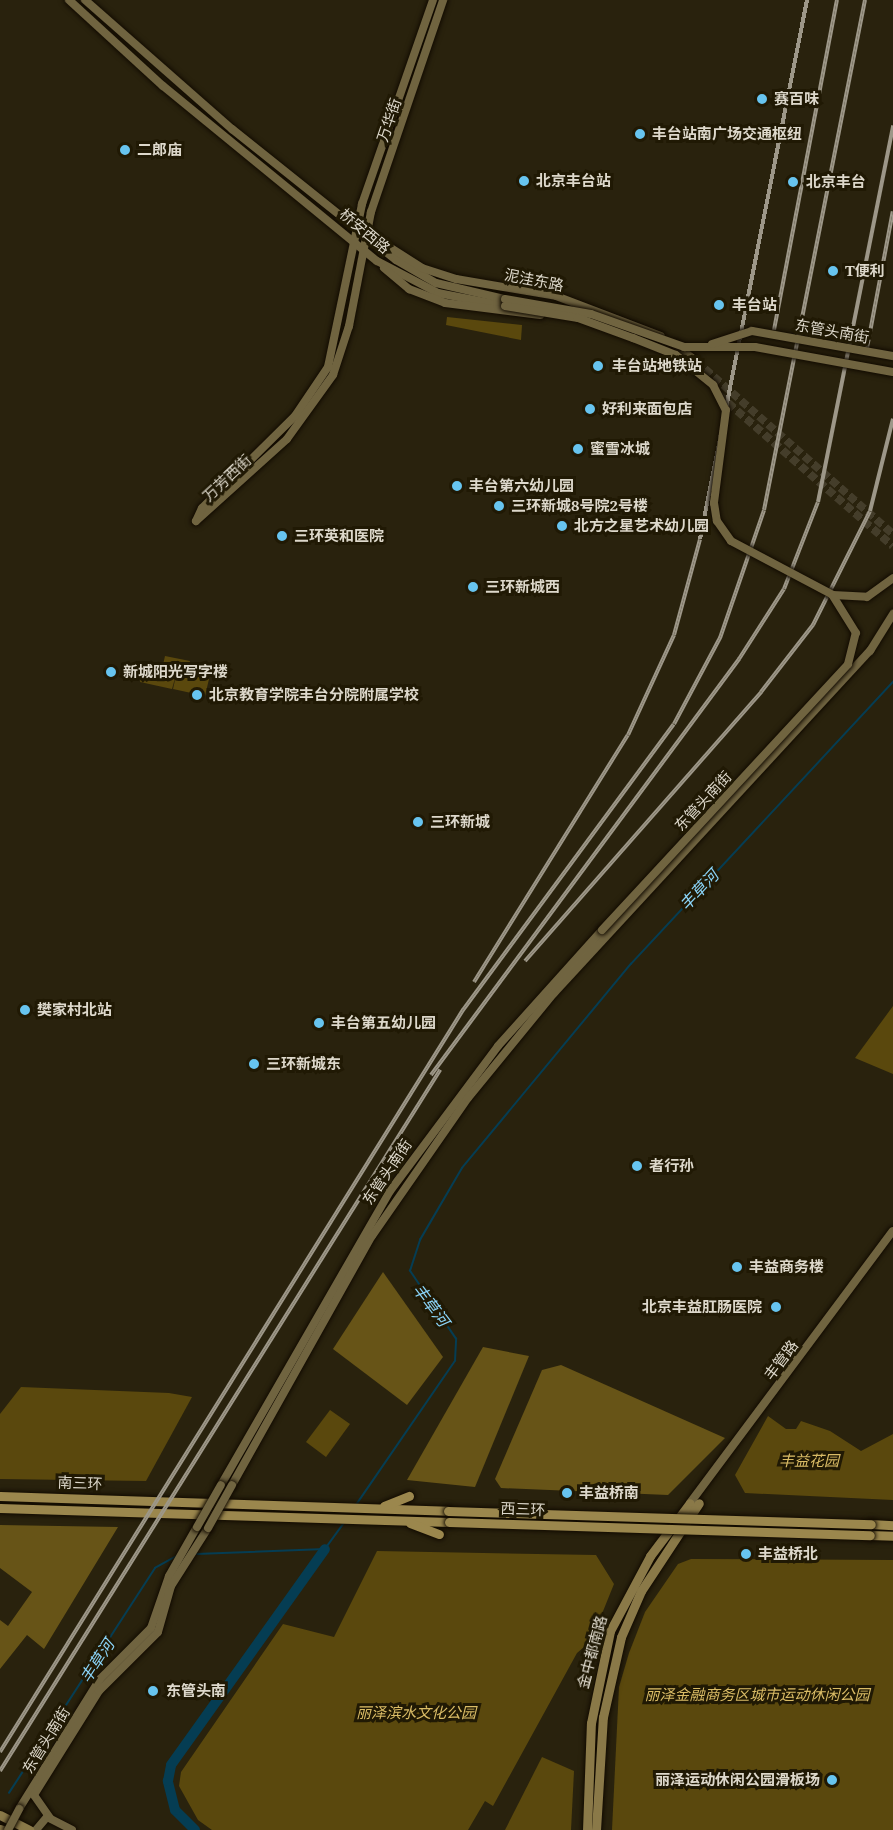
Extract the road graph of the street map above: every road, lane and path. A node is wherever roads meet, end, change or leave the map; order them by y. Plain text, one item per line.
1 (69, 0) edge
2 (85, 0) edge
3 (433, 0) edge
4 (443, 0) edge
5 (357, 226) junction
6 (366, 232) junction
7 (354, 239) junction
8 (363, 248) junction
9 (377, 261) junction
10 (505, 303) junction
11 (697, 349) junction
12 (893, 356) edge
13 (696, 361) tunnel mouth
14 (692, 371) tunnel mouth
15 (893, 372) edge
16 (893, 578) edge
17 (833, 595) junction
18 (893, 614) edge
19 (605, 933) junction
20 (893, 1231) edge
21 (893, 1240) edge
22 (835, 1318) dead end
23 (0, 1496) edge
24 (409, 1496) dead end
25 (158, 1501) joint
26 (694, 1503) junction
27 (0, 1508) edge
28 (378, 1508) junction
29 (152, 1511) joint
30 (402, 1520) junction
31 (893, 1525) edge
32 (439, 1534) dead end
33 (893, 1536) edge
34 (181, 1562) junction
35 (0, 1815) edge
36 (47, 1818) junction
37 (8, 1830) edge
38 (29, 1830) edge
39 (36, 1830) edge
40 (72, 1830) edge
41 (587, 1830) edge
42 (596, 1830) edge

1 - 7 main road, 桥安西路
2 - 5 main road, 桥安西路
3 - 5 main road, 万华街
4 - 6 main road, 万华街
5 - 6 main road, 桥安西路
5 - 7 main road, 万华街
6 - 8 main road, 万华街
6 - 10 main road, 桥安西路
6 - 13 main road, 泥洼东路
7 - 8 main road, 桥安西路
7 - 8 main road, 万芳西街
8 - 9 main road, 桥安西路
9 - 10 main road, 桥安西路
9 - 14 main road, 泥洼东路
10 - 11 main road, bridge
10 - 17 main road, 桥安西路, bridge
11 - 12 main road, 东管头南街, bridge
11 - 15 main road, bridge
16 - 17 main road, bridge
17 - 19 main road, 东管头南街, bridge
18 - 19 main road, 东管头南街
19 - 34 main road, 东管头南街, bridge
19 - 34 main road, 东管头南街, bridge
20 - 26 main road, 丰管路
21 - 22 main road
23 - 25 highway, 南三环
24 - 28 highway
25 - 28 highway, 西三环
26 - 41 main road, 金中都南路
26 - 42 main road, 金中都南路
27 - 29 highway, 南三环
28 - 31 highway, 西三环, bridge
29 - 30 highway, 西三环
30 - 32 highway
30 - 33 highway, 西三环, bridge
34 - 36 main road, 东管头南街
34 - 37 main road, 东管头南街, bridge
35 - 38 main road
36 - 39 main road
36 - 40 main road

